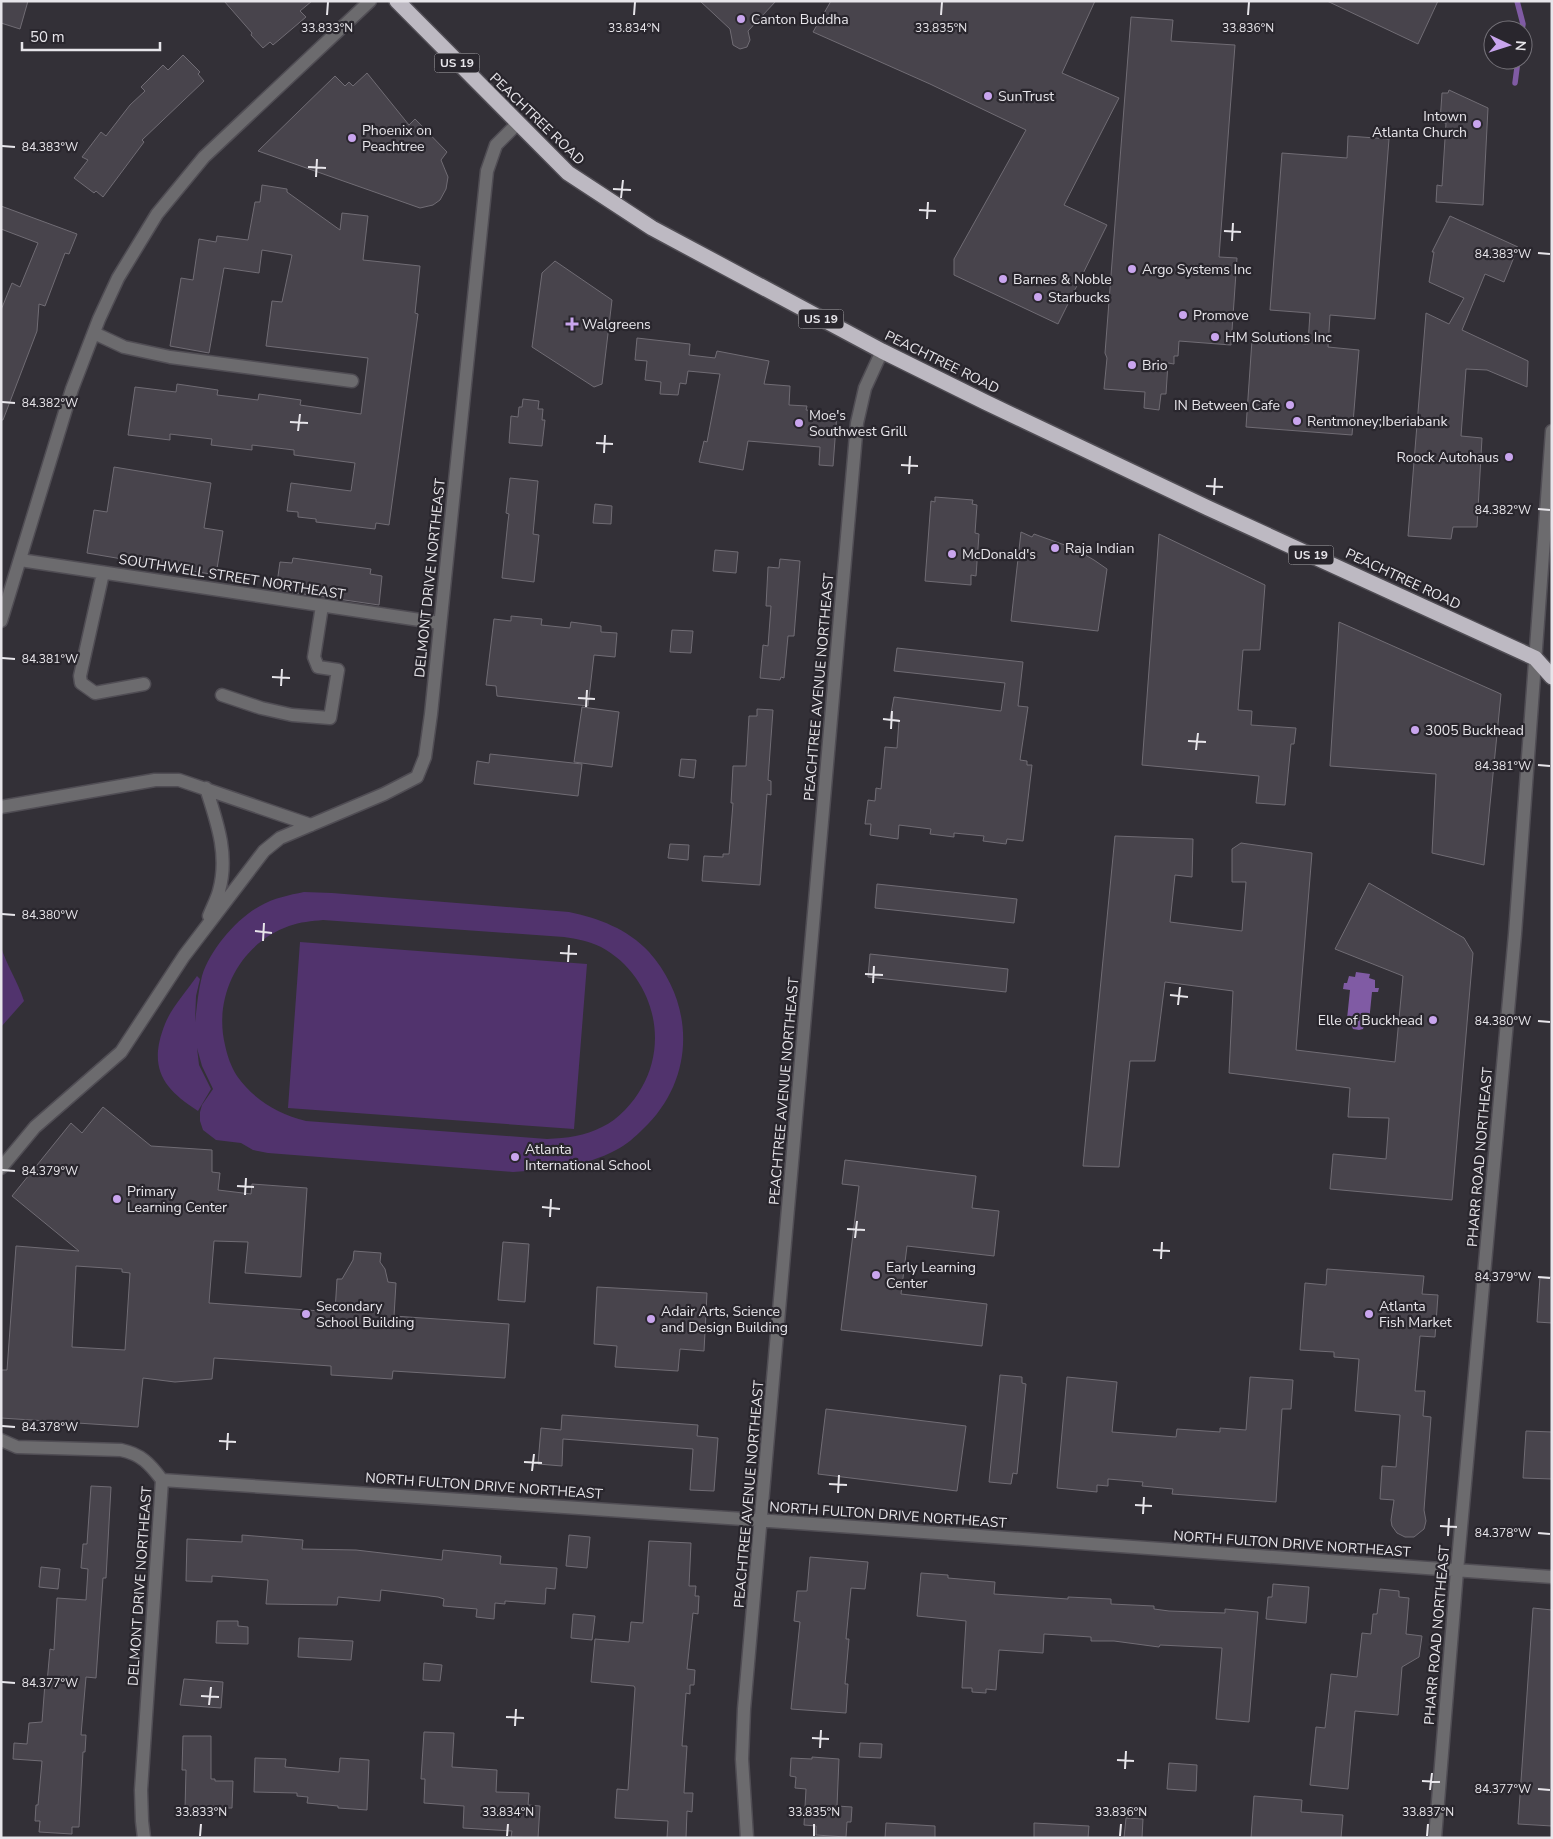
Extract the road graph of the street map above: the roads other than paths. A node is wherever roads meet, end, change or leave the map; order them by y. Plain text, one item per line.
1 (370, 1) edge
2 (397, 1) edge
3 (517, 124) junction
4 (94, 333) junction
5 (882, 351) junction
6 (352, 381) dead end
7 (1552, 430) edge
8 (20, 560) junction
9 (103, 573) junction
10 (322, 606) junction
11 (1, 621) edge
12 (440, 623) junction
13 (1535, 658) junction
14 (1552, 658) edge
15 (1552, 677) edge
16 (144, 684) dead end
17 (222, 695) dead end
18 (206, 788) junction
19 (1, 808) edge
20 (311, 825) junction
21 (206, 928) junction
22 (1, 1168) edge
23 (1, 1440) edge
24 (162, 1480) junction
25 (762, 1520) junction
26 (1457, 1571) junction
27 (1552, 1577) edge
28 (144, 1838) edge
29 (747, 1838) edge
30 (1435, 1838) edge

1 - 4 street
2 - 3 highway, PEACHTREE ROAD / US 19
3 - 5 highway, PEACHTREE ROAD / US 19
3 - 12 street, DELMONT DRIVE NORTHEAST
4 - 6 street
4 - 8 street
5 - 13 highway, PEACHTREE ROAD / US 19
5 - 25 street, PEACHTREE AVENUE NORTHEAST
7 - 13 street, PHARR ROAD NORTHEAST
8 - 9 street, SOUTHWELL STREET NORTHEAST
8 - 11 street
9 - 10 street, SOUTHWELL STREET NORTHEAST
9 - 16 street
10 - 12 street, SOUTHWELL STREET NORTHEAST
10 - 17 street
12 - 20 street, DELMONT DRIVE NORTHEAST
13 - 14 highway, US 19
13 - 15 highway, US 19
13 - 26 street, PHARR ROAD NORTHEAST
18 - 19 street
18 - 20 street
18 - 21 street, DELMONT DRIVE NORTHEAST
20 - 21 street, DELMONT DRIVE NORTHEAST
21 - 22 street, DELMONT DRIVE NORTHEAST
23 - 24 street, DELMONT DRIVE NORTHEAST
24 - 25 street, NORTH FULTON DRIVE NORTHEAST
24 - 28 street, DELMONT DRIVE NORTHEAST
25 - 26 street, NORTH FULTON DRIVE NORTHEAST
25 - 29 street, PEACHTREE AVENUE NORTHEAST
26 - 27 street, NORTH FULTON DRIVE NORTHEAST
26 - 30 street, PHARR ROAD NORTHEAST

